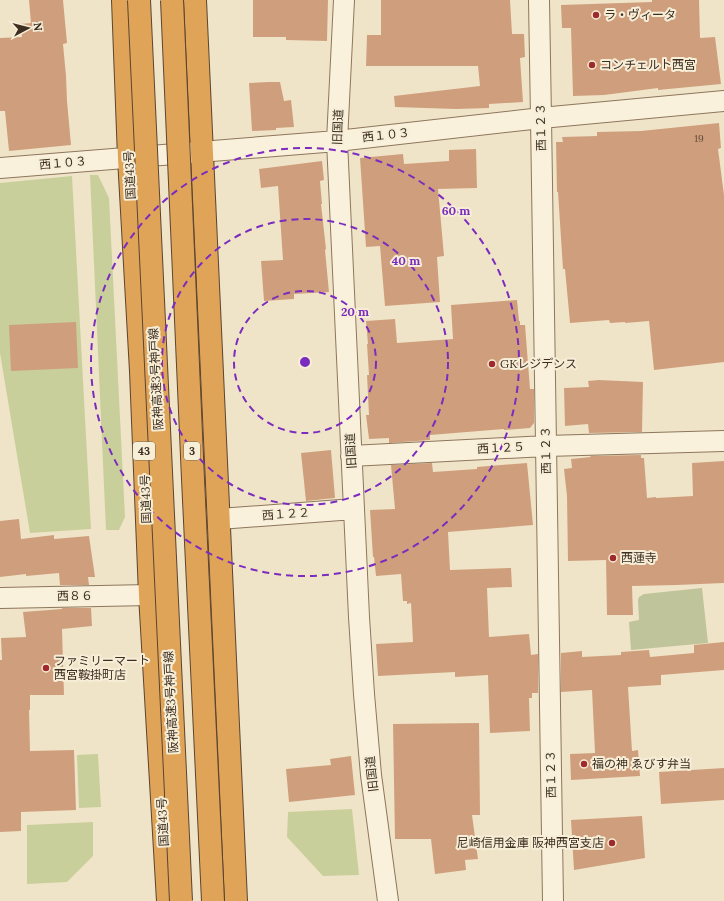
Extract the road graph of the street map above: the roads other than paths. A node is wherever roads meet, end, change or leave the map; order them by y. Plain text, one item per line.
1 (123, 0) edge
2 (139, 0) edge
3 (172, 0) edge
4 (195, 0) edge
5 (344, 0) edge
6 (539, 0) edge
7 (724, 101) edge
8 (541, 118) junction
9 (337, 141) junction
10 (202, 152) junction
11 (129, 158) junction
12 (0, 168) edge
13 (724, 442) edge
14 (546, 446) junction
15 (351, 456) junction
16 (354, 509) junction
17 (219, 519) junction
18 (150, 595) junction
19 (0, 598) edge
20 (168, 901) edge
21 (181, 901) edge
22 (213, 901) edge
23 (236, 901) edge
24 (388, 901) edge
25 (553, 901) edge

1 - 11 highway, 国道43号 / 43
2 - 21 highway, 阪神高速3号神戸線, bridge
3 - 22 highway, 3, bridge
4 - 10 highway
5 - 9 street, 旧国道
6 - 8 street, 西１２３
7 - 8 street, 西１０３
8 - 9 street, 西１０３
8 - 14 street, 西１２３
9 - 10 street, 西１０３
9 - 15 street, 旧国道
10 - 11 street, 西１０３
10 - 17 highway
11 - 12 street, 西１０３
11 - 18 highway, 国道43号 / 43
13 - 14 street, 西１２５
14 - 15 street, 西１２５
14 - 25 street, 西１２３
15 - 16 street, 旧国道
16 - 17 street, 西１２２
16 - 24 street, 旧国道
17 - 23 highway
18 - 19 street, 西８６
18 - 20 highway, 国道43号 / 43

